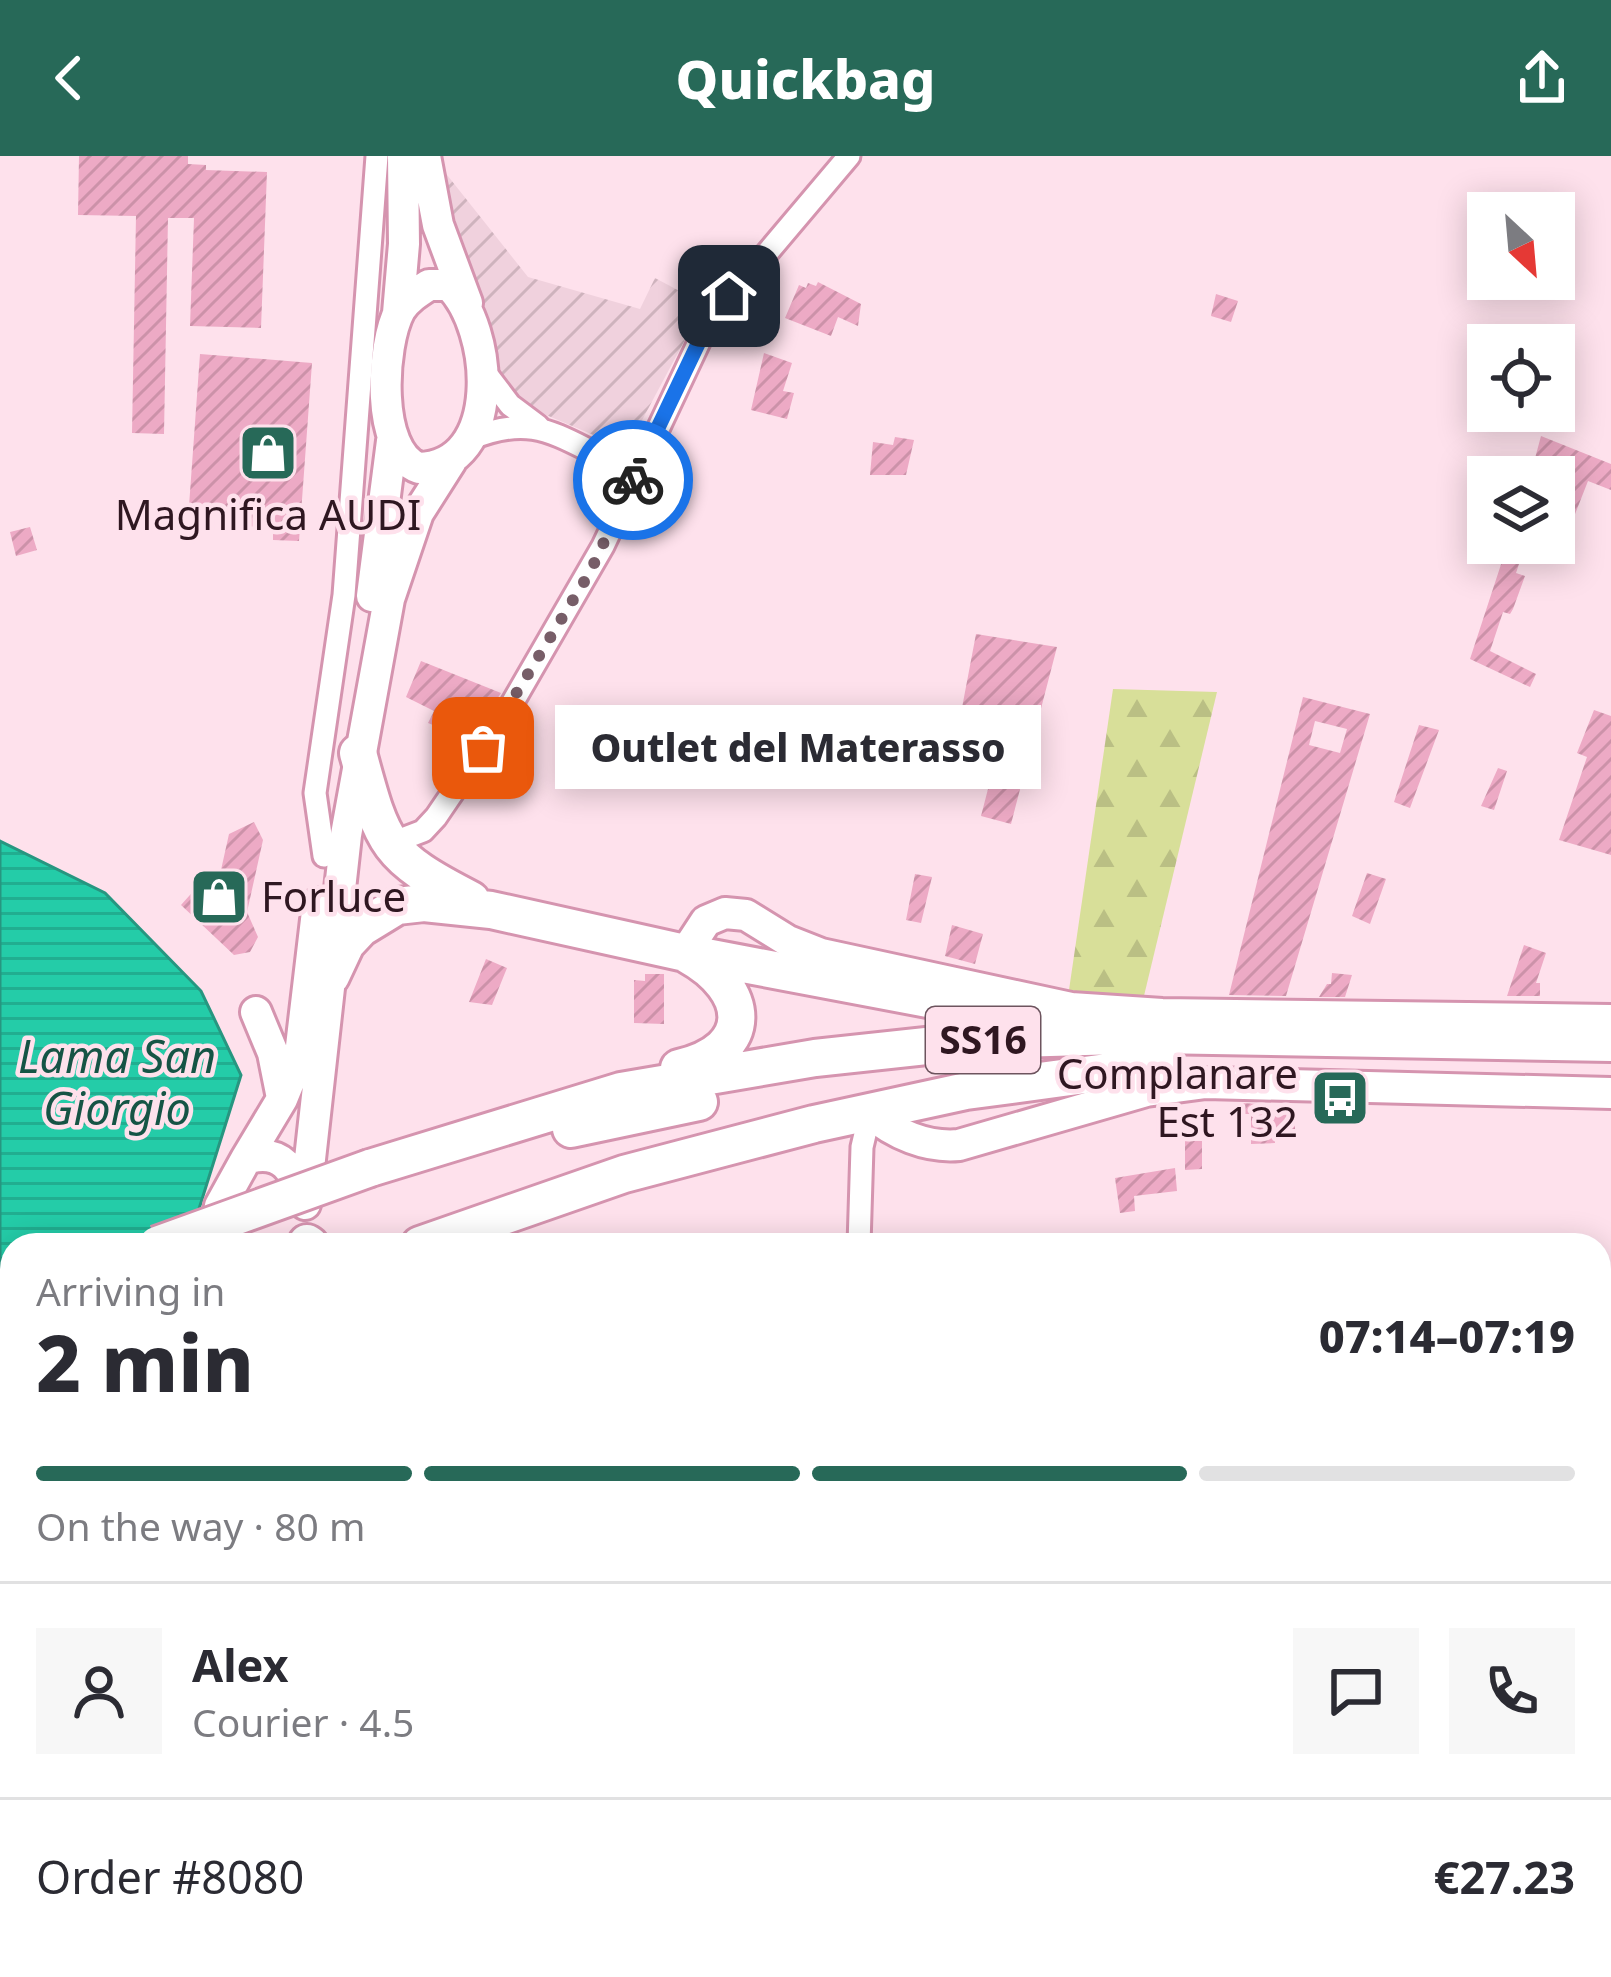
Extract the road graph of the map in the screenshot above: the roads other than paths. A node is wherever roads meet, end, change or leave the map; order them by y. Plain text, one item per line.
1 (850, 156) edge
2 (402, 157) edge
3 (467, 303) junction
4 (398, 313) junction
5 (375, 366) junction
6 (485, 372) junction
7 (538, 426) junction
8 (392, 441) junction
9 (649, 449) junction
10 (461, 450) junction
11 (611, 461) junction
12 (625, 499) junction
13 (358, 752) junction
14 (389, 844) junction
15 (324, 856) junction
16 (491, 910) junction
17 (685, 953) junction
18 (319, 985) junction
19 (1611, 1020) edge
20 (1611, 1043) edge
21 (1156, 1047) junction
22 (1611, 1066) edge
23 (621, 1091) junction
24 (1611, 1093) edge
25 (282, 1099) junction
26 (870, 1113) junction
27 (695, 1114) junction
28 (753, 1141) junction
29 (246, 1159) junction
30 (678, 1160) junction
31 (374, 1179) junction
32 (305, 1204) junction
33 (197, 1233) edge
34 (215, 1233) edge
35 (252, 1233) edge
36 (307, 1233) edge
37 (452, 1233) edge
38 (859, 1233) edge

1 - 9 street
2 - 3 main road
2 - 4 main road
2 - 5 street
3 - 4 main road
3 - 6 main road
4 - 5 main road
5 - 8 main road
5 - 15 street
6 - 7 street
6 - 10 main road
7 - 10 street
7 - 11 street
8 - 10 main road
8 - 15 main road
9 - 11 street
9 - 12 street
10 - 13 main road
11 - 12 street
12 - 14 street
13 - 14 highway
13 - 18 main road
14 - 16 highway
15 - 18 main road
16 - 17 highway, SS16
16 - 18 highway, SS16
17 - 19 main road
17 - 21 highway, SS16
17 - 23 highway, SS16
18 - 25 main road
18 - 25 main road
18 - 32 main road
20 - 21 highway, SS16
21 - 22 highway, SS16
21 - 23 highway, SS16
21 - 26 highway, SS16
21 - 27 highway, SS16
23 - 31 highway, SS16
24 - 26 main road
25 - 29 main road
26 - 28 highway, SS16
26 - 38 street
27 - 28 highway
27 - 30 highway
27 - 31 highway, SS16
28 - 30 highway, SS16
29 - 32 main road
29 - 34 main road
30 - 37 highway, SS16
31 - 33 highway, SS16, bridge
31 - 35 highway, SS16
32 - 36 main road

